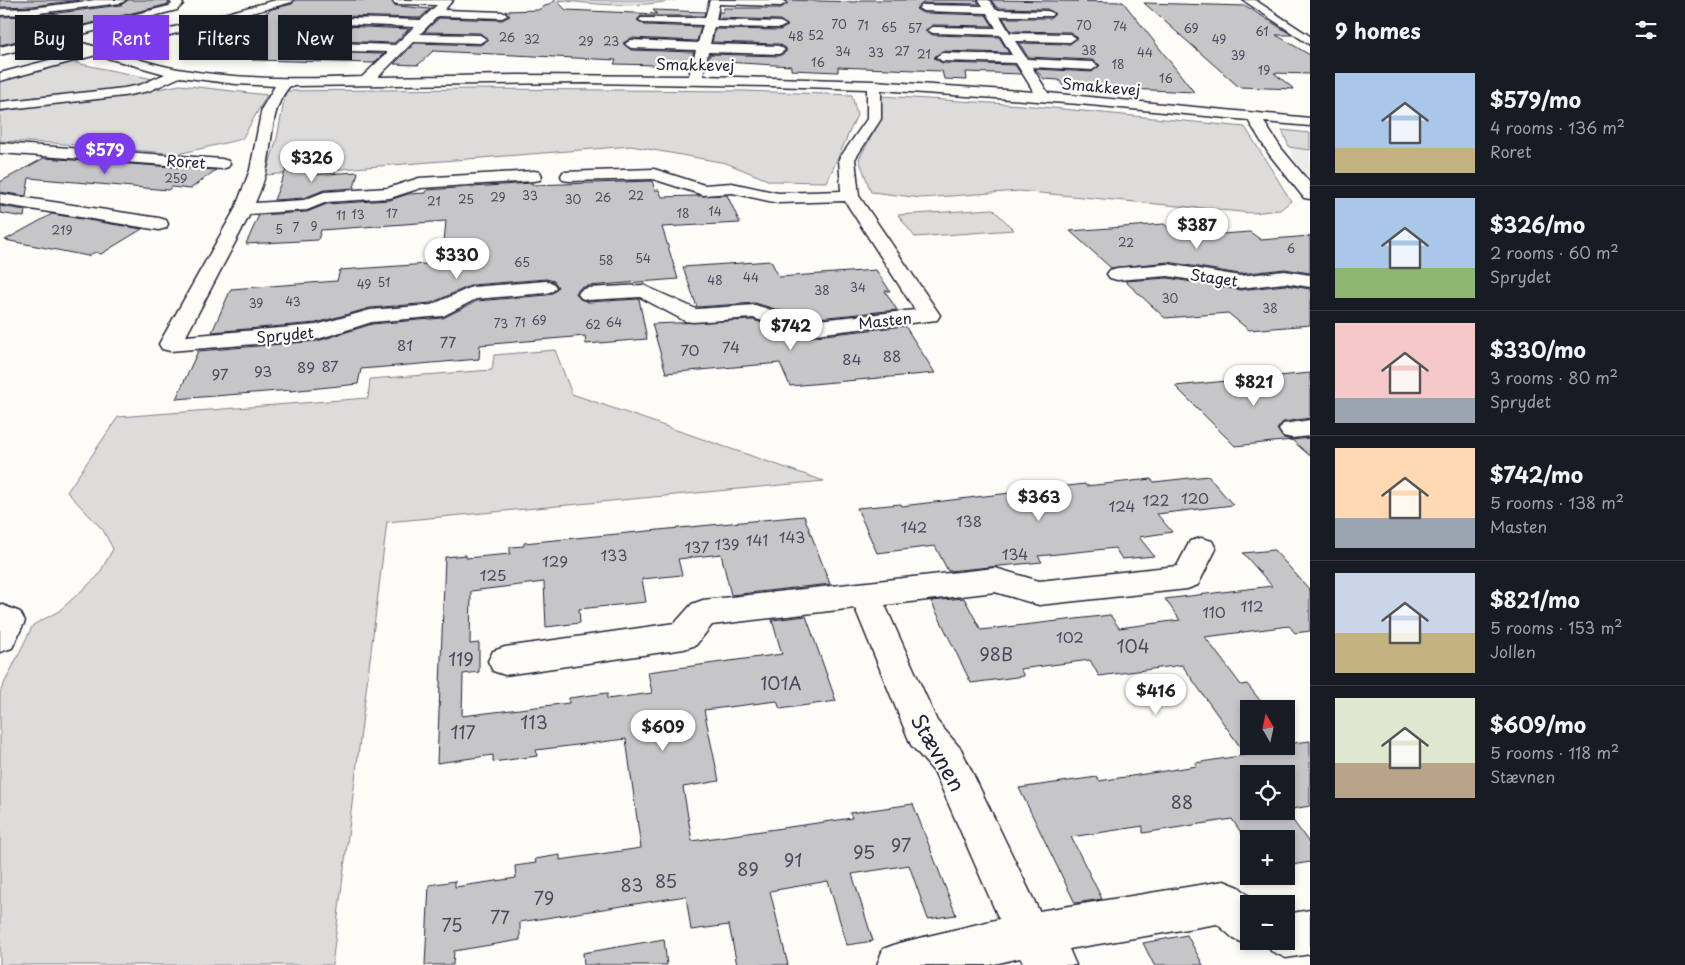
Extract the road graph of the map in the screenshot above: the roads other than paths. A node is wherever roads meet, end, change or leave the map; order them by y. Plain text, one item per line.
1 (22, 0) edge
2 (121, 0) edge
3 (174, 0) edge
4 (264, 0) edge
5 (288, 0) edge
6 (715, 0) edge
7 (1248, 0) edge
8 (398, 1) edge
9 (447, 1) edge
10 (781, 3) dead end
11 (924, 8) dead end
12 (989, 8) edge
13 (0, 10) edge
14 (33, 12) junction
15 (434, 13) junction
16 (1047, 14) dead end
17 (34, 15) edge
18 (502, 15) dead end
19 (645, 20) dead end
20 (352, 22) edge
21 (710, 22) junction
22 (423, 24) junction
23 (780, 25) dead end
24 (83, 30) edge
25 (933, 30) dead end
26 (169, 32) edge
27 (1005, 34) junction
28 (410, 37) junction
29 (1070, 38) dead end
30 (480, 39) dead end
31 (1310, 41) edge
32 (631, 44) dead end
33 (15, 46) edge
34 (83, 47) edge
35 (352, 48) edge
36 (704, 48) junction
37 (397, 49) junction
38 (0, 50) edge
39 (779, 50) dead end
40 (93, 52) edge
41 (942, 57) dead end
42 (41, 60) edge
43 (130, 60) edge
44 (1022, 61) junction
45 (1092, 66) dead end
46 (3, 72) edge
47 (179, 73) junction
48 (695, 80) junction
49 (366, 81) junction
50 (287, 82) junction
51 (874, 85) junction
52 (1043, 96) junction
53 (0, 106) edge
54 (1253, 116) junction
55 (1310, 122) edge
56 (0, 148) edge
57 (222, 164) dead end
58 (534, 176) dead end
59 (569, 176) dead end
60 (1310, 194) edge
61 (850, 196) junction
62 (0, 199) edge
63 (244, 209) junction
64 (159, 224) dead end
65 (1117, 274) dead end
66 (1310, 281) edge
67 (546, 287) dead end
68 (588, 294) dead end
69 (1201, 549) dead end
70 (865, 595) junction
71 (0, 617) edge
72 (0, 638) edge
73 (505, 661) dead end
74 (1240, 916) edge
75 (1310, 932) edge
76 (1295, 934) edge
77 (1041, 950) edge
78 (898, 965) edge

1 - 13 street
2 - 14 street
3 - 24 street
4 - 34 street
5 - 26 street
6 - 10 street
6 - 21 street
7 - 31 street
8 - 9 street
9 - 15 street
11 - 12 street
12 - 16 street
12 - 27 street
13 - 14 street
14 - 17 street
15 - 18 street
15 - 22 street
19 - 21 street
20 - 22 street
21 - 23 street
21 - 36 street
22 - 28 street
25 - 27 street
27 - 29 street
27 - 44 street
28 - 30 street
28 - 37 street
32 - 36 street
33 - 38 street
35 - 37 street
36 - 39 street
36 - 48 street
37 - 49 street
40 - 46 street
41 - 44 street
42 - 46 street
43 - 47 street, Smakkevej
44 - 45 street
44 - 52 street
47 - 50 street, Smakkevej
47 - 53 street
48 - 49 street, Smakkevej
48 - 51 street, Smakkevej
49 - 50 street, Smakkevej
50 - 63 street, Sprydet
51 - 52 street, Smakkevej
51 - 61 street
52 - 54 street, Smakkevej
54 - 55 street, Smakkevej
54 - 60 street
56 - 57 street, Roret
58 - 63 street
59 - 61 street
61 - 68 street, Masten
62 - 64 street
63 - 67 street, Sprydet
65 - 66 street, Staget
69 - 70 street
70 - 73 street
70 - 77 street, Stævnen
71 - 72 street
74 - 77 street
75 - 76 street
77 - 78 street

